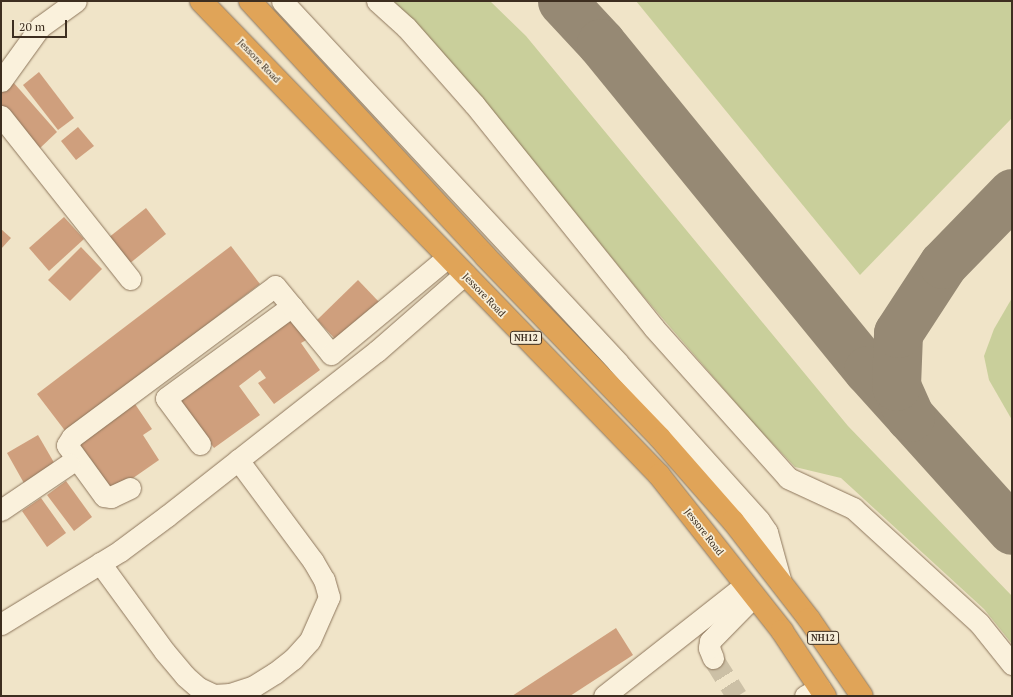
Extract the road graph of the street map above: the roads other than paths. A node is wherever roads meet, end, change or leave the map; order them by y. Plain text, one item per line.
1 (76, 1) edge
2 (201, 1) edge
3 (250, 1) edge
4 (282, 1) edge
5 (377, 1) edge
6 (1, 81) edge
7 (1, 116) edge
8 (448, 257) junction
9 (465, 274) junction
10 (130, 279) dead end
11 (292, 306) junction
12 (151, 379) junction
13 (166, 398) junction
14 (200, 444) dead end
15 (238, 460) junction
16 (69, 464) dead end
17 (130, 488) dead end
18 (1, 510) edge
19 (100, 563) junction
20 (781, 583) junction
21 (750, 590) junction
22 (1, 624) edge
23 (713, 658) tunnel mouth
24 (1012, 664) edge
25 (817, 693) edge
26 (604, 696) edge
27 (862, 696) edge

1 - 6 street
2 - 8 highway, Jessore Road / NH12
3 - 20 highway, NH12
4 - 20 street
5 - 24 street
7 - 10 street
8 - 9 highway, Jessore Road / NH12
8 - 11 street
9 - 15 street
9 - 21 highway, Jessore Road / NH12
11 - 12 street
11 - 13 street
12 - 13 street
12 - 17 street
13 - 14 street
15 - 19 street
15 - 19 street
16 - 18 street
19 - 22 street
20 - 27 highway, NH12
21 - 23 street
21 - 25 highway, Jessore Road / NH12
21 - 26 street

